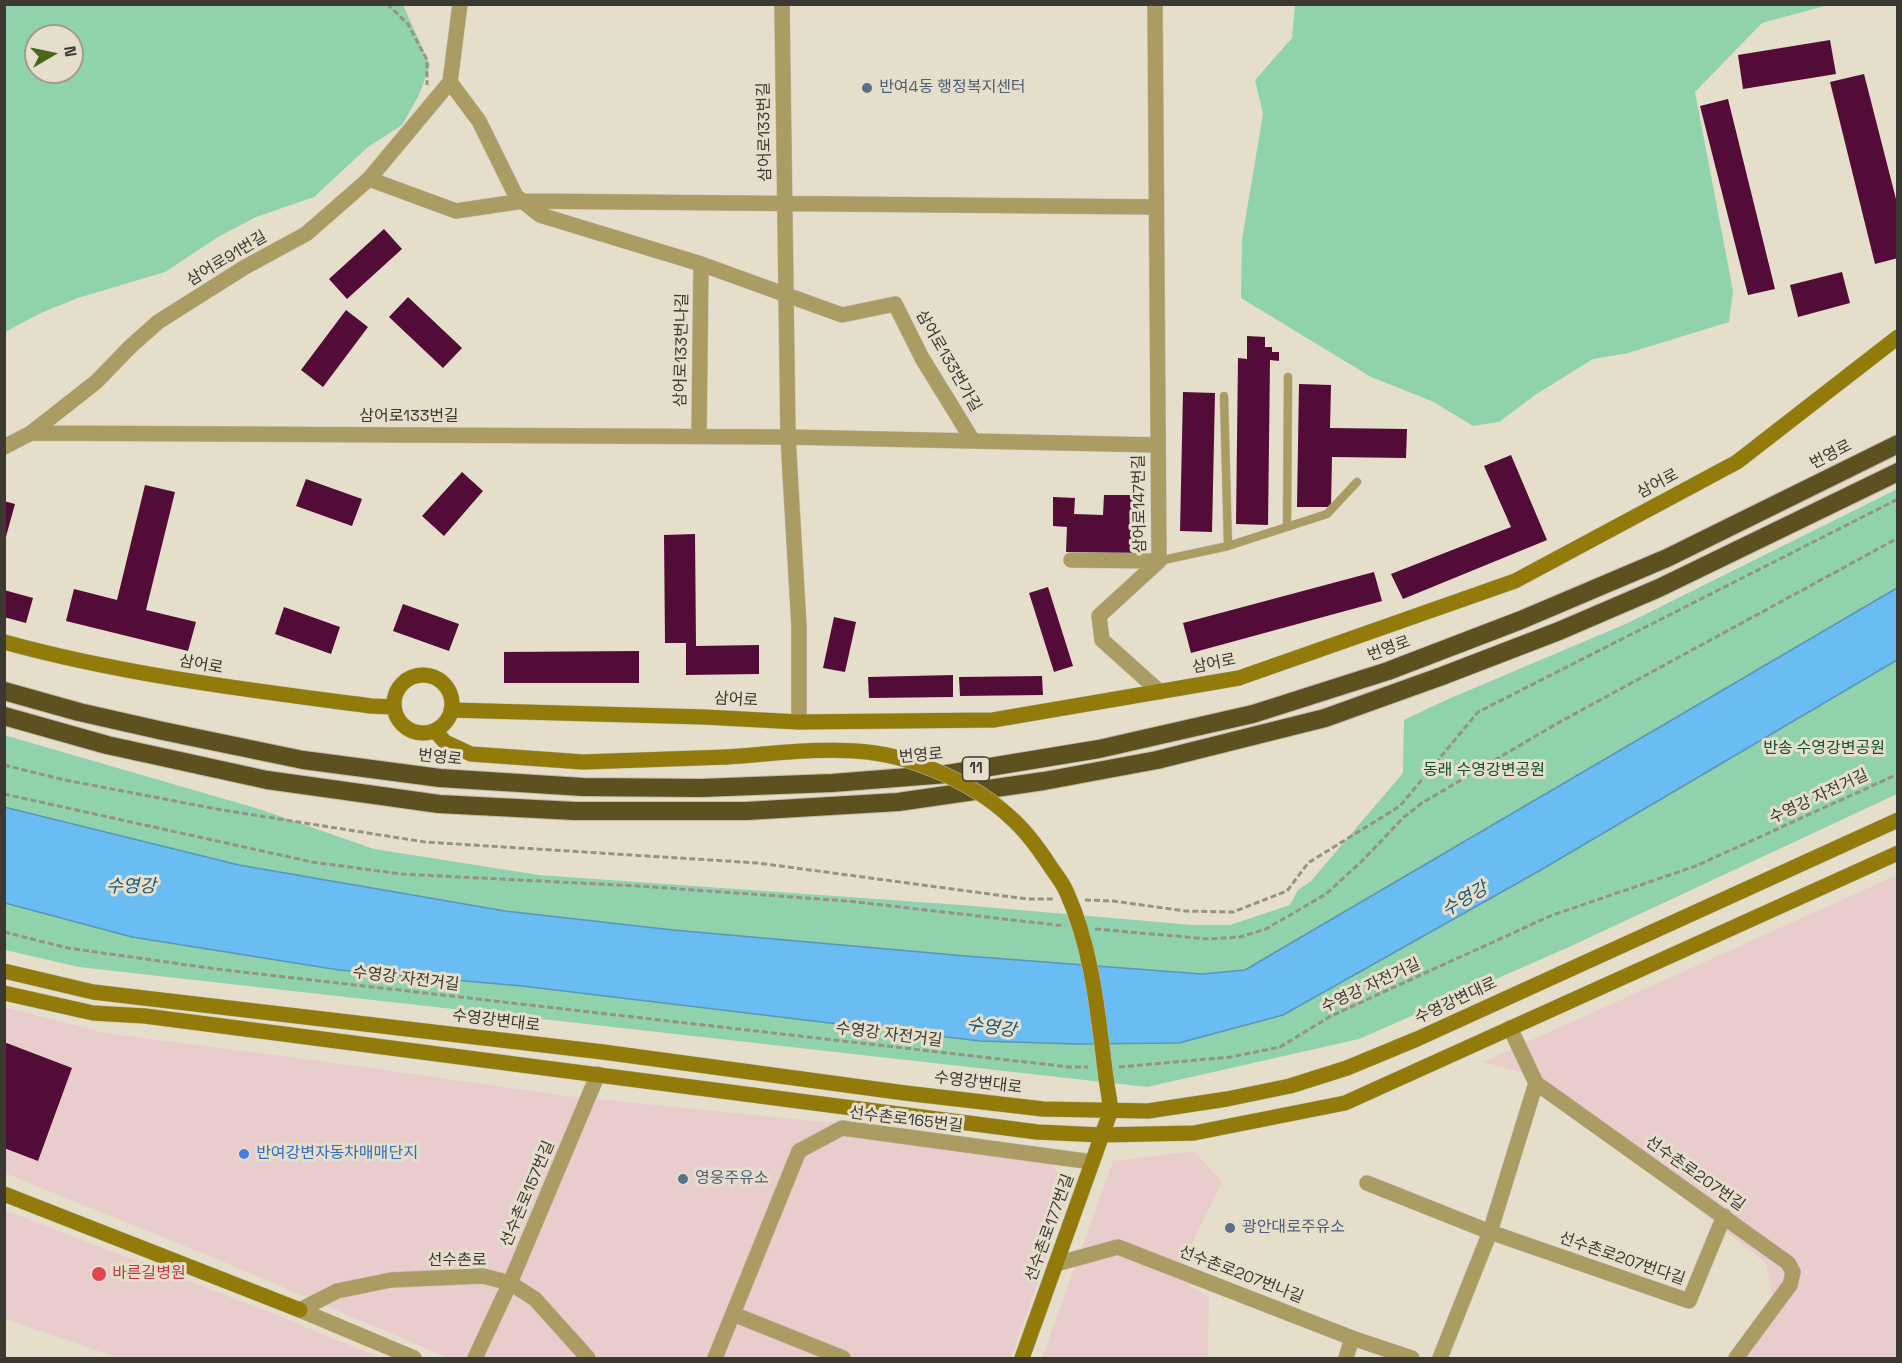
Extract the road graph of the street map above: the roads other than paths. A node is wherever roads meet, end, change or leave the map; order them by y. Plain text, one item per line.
1 (460, 4) edge
2 (782, 4) edge
3 (1155, 4) edge
4 (450, 82) junction
5 (369, 179) junction
6 (523, 201) junction
7 (784, 204) junction
8 (1156, 207) junction
9 (701, 264) junction
10 (786, 295) junction
11 (1898, 337) edge
12 (1288, 377) dead end
13 (1224, 396) dead end
14 (30, 433) junction
15 (699, 436) junction
16 (788, 437) junction
17 (973, 441) junction
18 (1898, 444) edge
19 (1157, 445) junction
20 (4, 447) edge
21 (1898, 472) edge
22 (1357, 482) dead end
23 (1287, 527) junction
24 (1228, 546) junction
25 (1071, 560) dead end
26 (1159, 561) junction
27 (4, 642) edge
28 (4, 691) edge
29 (1160, 692) junction
30 (394, 707) junction
31 (452, 710) junction
32 (4, 716) edge
33 (799, 722) junction
34 (435, 730) junction
35 (1898, 820) edge
36 (1898, 853) edge
37 (4, 971) edge
38 (4, 993) edge
39 (1510, 1028) junction
40 (598, 1074) junction
41 (1536, 1083) junction
42 (1111, 1110) junction
43 (1101, 1136) junction
44 (1092, 1162) junction
45 (1367, 1183) dead end
46 (4, 1194) edge
47 (1724, 1216) junction
48 (1490, 1232) junction
49 (1056, 1264) junction
50 (510, 1283) junction
51 (300, 1310) junction
52 (733, 1314) junction
53 (1352, 1338) junction
54 (414, 1359) edge
55 (475, 1359) edge
56 (588, 1359) edge
57 (715, 1359) edge
58 (843, 1359) edge
59 (1022, 1359) edge
60 (1346, 1359) edge
61 (1412, 1359) edge
62 (1440, 1359) edge
63 (1736, 1359) edge

1 - 4 street
2 - 7 street, 삼어로133번길
3 - 8 street, 삼어로147번길
4 - 5 street, 삼어로91번길
4 - 6 street
5 - 6 street
5 - 14 street, 삼어로91번길
6 - 7 street
6 - 9 street
7 - 8 street
7 - 10 street, 삼어로133번길
8 - 19 street, 삼어로147번길
9 - 10 street
9 - 15 street, 삼어로133번나길
10 - 16 street, 삼어로133번길
10 - 17 street, 삼어로133번가길
11 - 29 main road, 삼어로
12 - 23 lane
13 - 24 lane
14 - 15 street, 삼어로133번길
14 - 20 street, 삼어로91번길
15 - 16 street, 삼어로133번길
16 - 17 street
16 - 33 street, 삼어로133번길
17 - 19 street
18 - 28 highway, 번영로 / 11
19 - 26 street, 삼어로147번길
21 - 32 highway, 11
22 - 23 lane
23 - 24 lane
24 - 26 lane
25 - 26 street
26 - 29 street, 삼어로147번길
27 - 30 main road, 삼어로
29 - 33 main road, 삼어로
30 - 31 main road
30 - 34 main road
31 - 33 main road, 삼어로
31 - 34 main road
34 - 42 main road, bridge
35 - 42 main road, 수영강변대로
36 - 39 main road
37 - 42 main road, 수영강변대로
38 - 40 main road
39 - 41 street, 선수촌로207번길
39 - 43 main road
40 - 43 main road
40 - 50 street, 선수촌로157번길
41 - 47 street, 선수촌로207번길
41 - 48 street
42 - 43 main road, 선수촌로177번길
43 - 44 main road, 선수촌로177번길
44 - 49 main road, 선수촌로177번길
44 - 52 street, 선수촌로165번길
45 - 48 street, 선수촌로207번다길
46 - 51 main road
47 - 48 street, 선수촌로207번다길
47 - 63 street, 선수촌로207번길
48 - 62 street
49 - 53 street, 선수촌로207번나길
49 - 59 main road, 선수촌로177번길
50 - 51 street, 선수촌로
50 - 55 street, 선수촌로157번길
50 - 56 street, 선수촌로
51 - 54 street
52 - 57 street, 선수촌로165번길
52 - 58 street
53 - 60 street
53 - 61 street, 선수촌로207번나길

